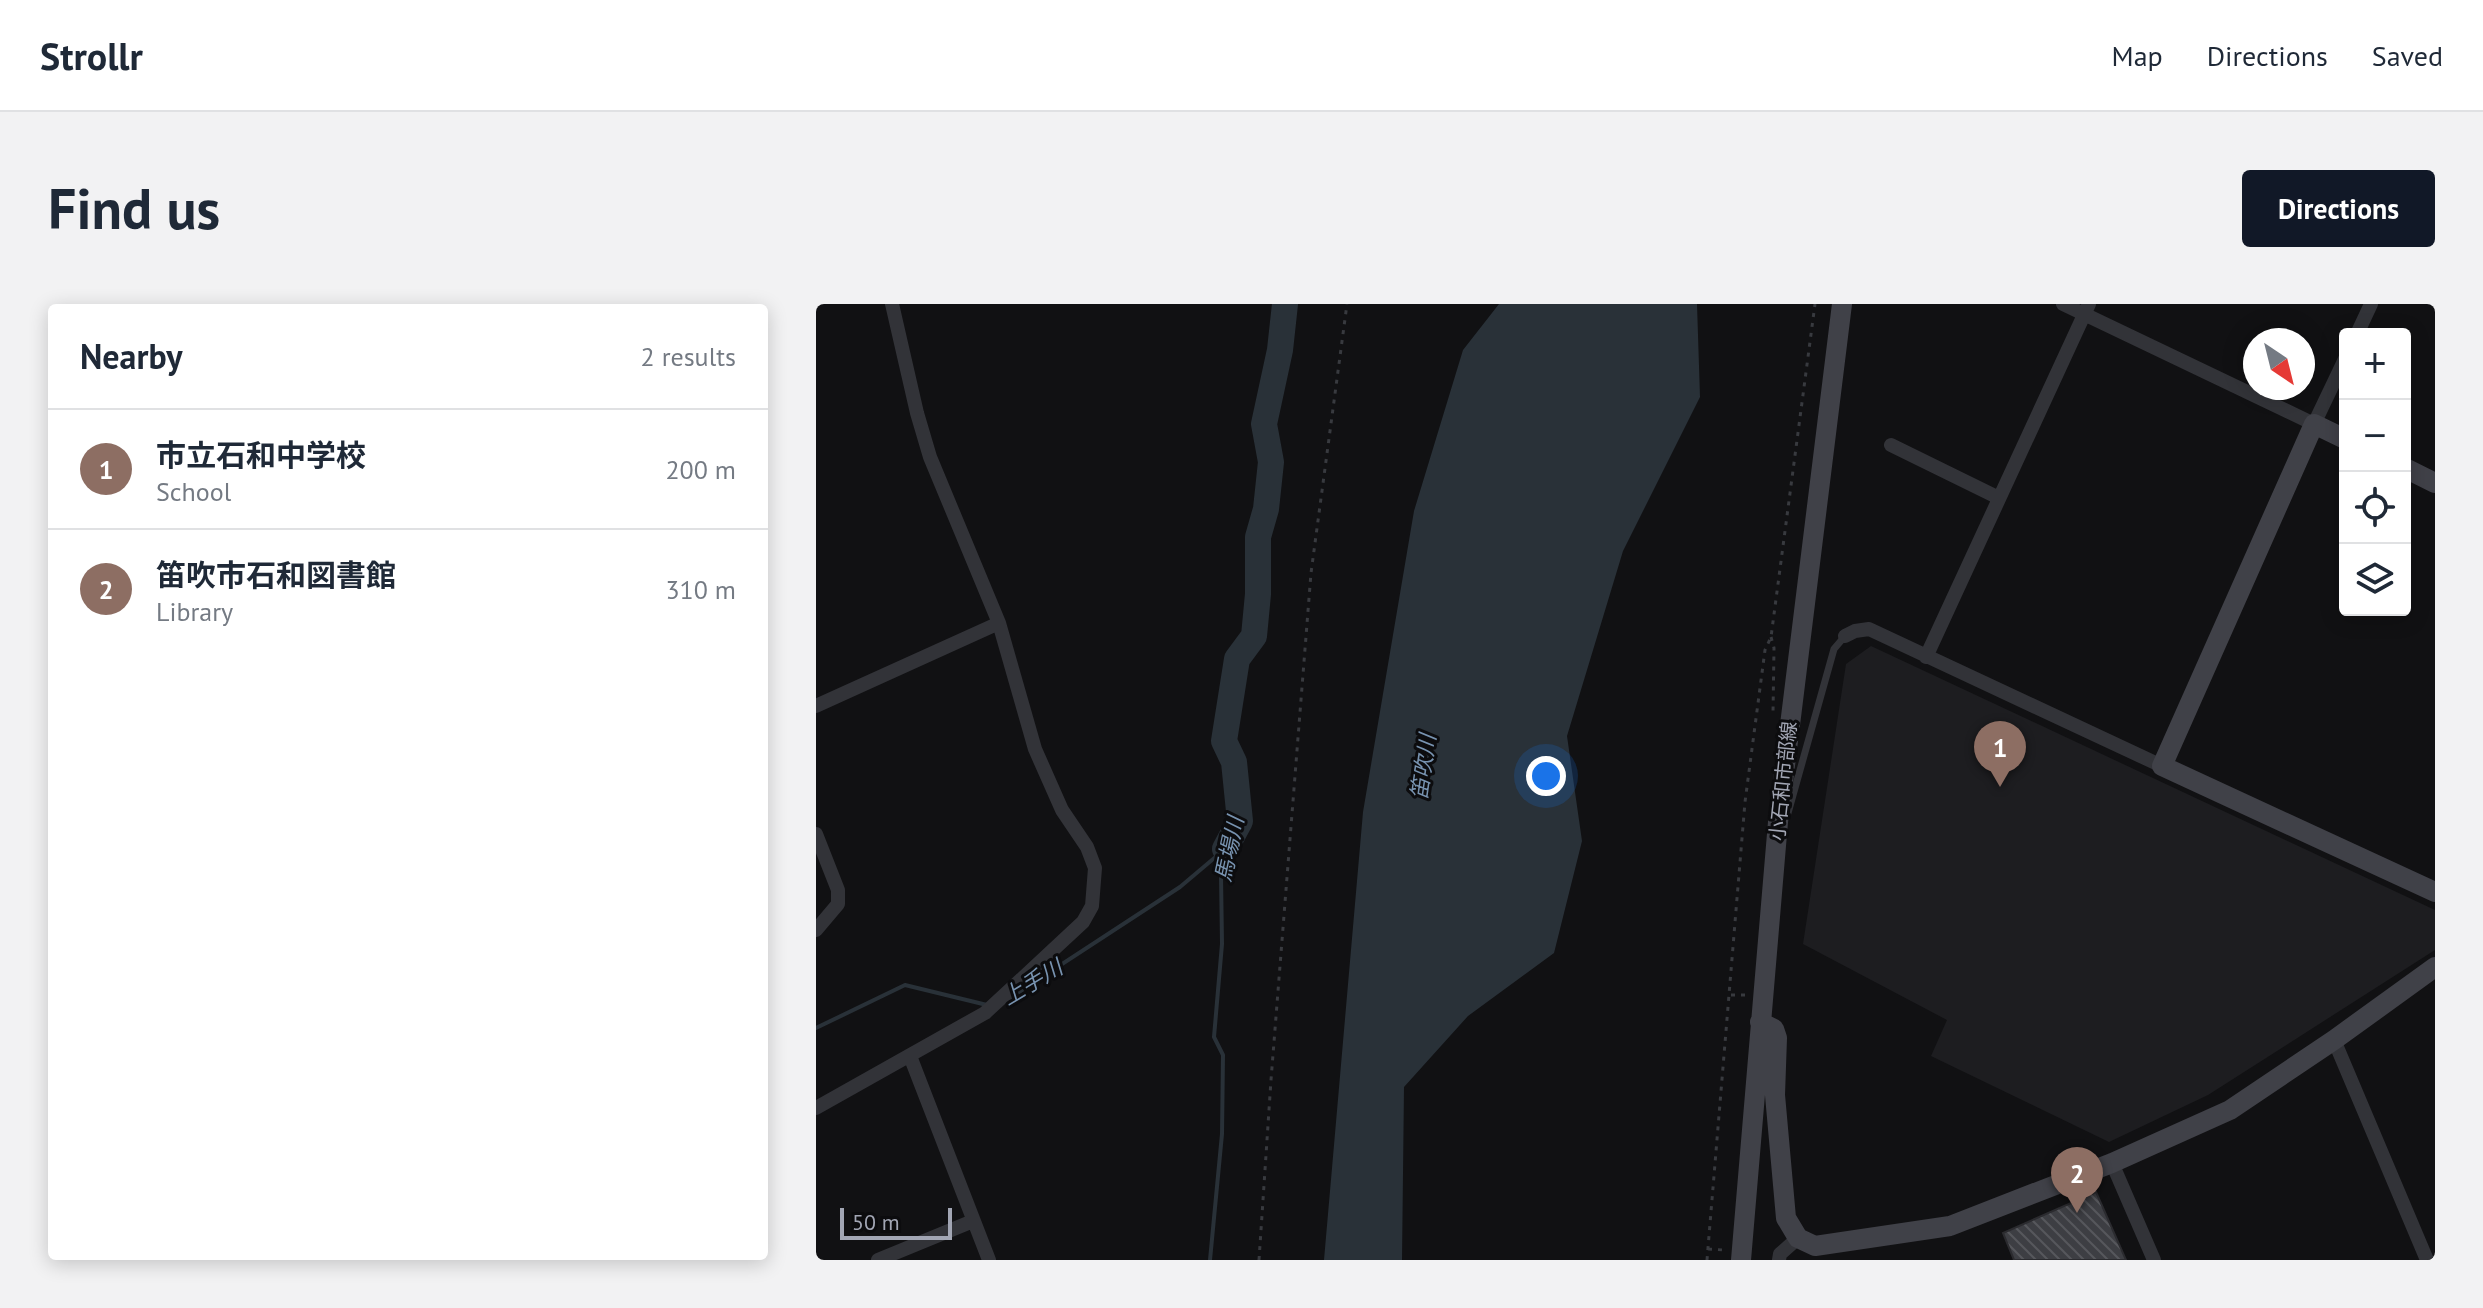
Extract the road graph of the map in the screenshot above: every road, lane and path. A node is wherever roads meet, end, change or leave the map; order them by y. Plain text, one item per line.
1 (892, 304) edge
2 (1347, 304) edge
3 (1815, 304) edge
4 (1842, 304) edge
5 (2063, 304) edge
6 (2371, 304) edge
7 (2087, 309) edge
8 (2360, 328) edge
9 (2339, 372) edge
10 (2314, 424) junction
11 (2339, 436) edge
12 (1891, 445) dead end
13 (2411, 471) edge
14 (2435, 483) edge
15 (1999, 498) junction
16 (999, 623) junction
17 (1845, 636) joint
18 (1926, 657) junction
19 (816, 706) edge
20 (2162, 766) junction
21 (1778, 822) junction
22 (816, 834) edge
23 (2435, 892) edge
24 (816, 930) edge
25 (2435, 967) edge
26 (1731, 995) junction
27 (1753, 995) dead end
28 (1760, 1022) junction
29 (2334, 1040) junction
30 (910, 1056) junction
31 (816, 1108) edge
32 (2112, 1163) junction
33 (973, 1221) junction
34 (1798, 1238) junction
35 (1708, 1249) junction
36 (1734, 1255) edge
37 (878, 1260) edge
38 (989, 1260) edge
39 (1259, 1260) edge
40 (1707, 1260) edge
41 (1779, 1260) edge
42 (2154, 1260) edge
43 (2427, 1260) edge

1 - 16 street
2 - 39 path
3 - 26 path
4 - 21 street, 小石和市部線
5 - 7 street
6 - 8 street
7 - 10 street
7 - 15 street
9 - 10 street
10 - 11 street
10 - 20 street
12 - 15 street
13 - 14 street
15 - 18 street
16 - 19 street
16 - 30 street
17 - 18 street
17 - 21 lane
18 - 20 street
20 - 23 street
21 - 28 street, 小石和市部線
22 - 24 street
25 - 29 street
26 - 27 path
26 - 35 path
28 - 34 street
28 - 36 street, 小石和市部線
29 - 32 street
29 - 43 street
30 - 31 street
30 - 33 street
32 - 34 street
32 - 42 street
33 - 37 street
33 - 38 street
34 - 41 street
35 - 36 path
35 - 40 path

